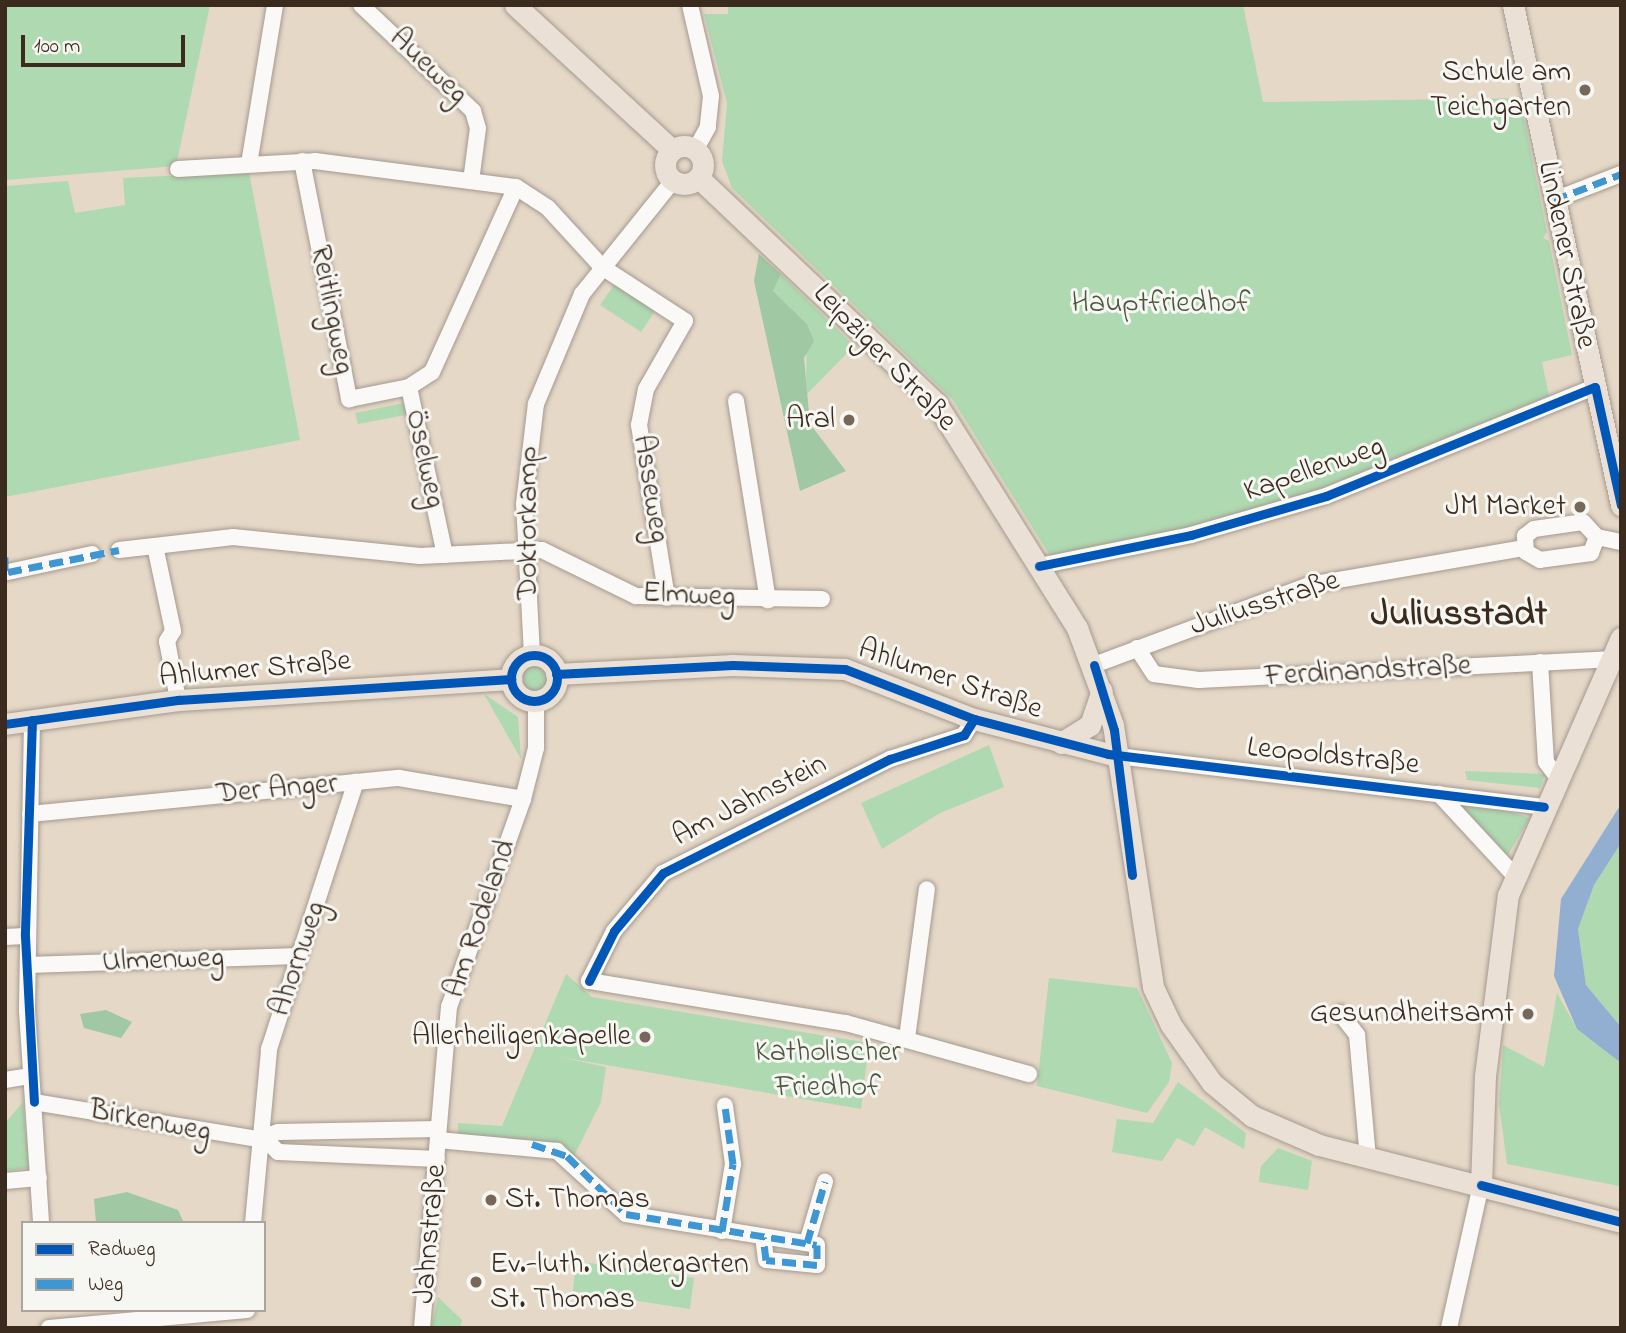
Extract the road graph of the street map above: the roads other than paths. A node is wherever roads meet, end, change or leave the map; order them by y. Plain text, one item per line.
1 (275, 5) edge
2 (361, 5) edge
3 (515, 5) edge
4 (690, 5) edge
5 (1513, 5) edge
6 (696, 149) junction
7 (672, 150) junction
8 (302, 161) junction
9 (249, 164) junction
10 (178, 169) dead end
11 (1621, 174) edge
12 (699, 178) junction
13 (471, 181) junction
14 (673, 181) junction
15 (516, 187) junction
16 (1554, 200) junction
17 (602, 267) junction
18 (408, 387) junction
19 (1595, 387) junction
20 (736, 401) dead end
21 (1621, 505) edge
22 (1597, 537) junction
23 (1621, 542) edge
24 (155, 547) junction
25 (1524, 548) junction
26 (119, 550) dead end
27 (526, 550) junction
28 (92, 554) dead end
29 (445, 555) junction
30 (1040, 566) junction
31 (6, 567) edge
32 (667, 598) junction
33 (822, 599) dead end
34 (768, 600) junction
35 (1621, 638) edge
36 (1136, 648) junction
37 (532, 655) junction
38 (1614, 659) junction
39 (1540, 662) junction
40 (1094, 665) junction
41 (556, 674) junction
42 (511, 679) junction
43 (1103, 689) junction
44 (178, 700) junction
45 (536, 701) junction
46 (974, 719) junction
47 (32, 720) junction
48 (5, 724) edge
49 (1061, 743) junction
50 (1117, 755) junction
51 (1558, 778) junction
52 (356, 782) junction
53 (1439, 794) junction
54 (523, 799) junction
55 (1544, 807) junction
56 (30, 814) junction
57 (1514, 875) junction
58 (927, 889) dead end
59 (26, 936) junction
60 (5, 937) edge
61 (298, 956) junction
62 (28, 965) junction
63 (1340, 1013) dead end
64 (907, 1038) junction
65 (1028, 1074) dead end
66 (31, 1076) junction
67 (5, 1080) edge
68 (34, 1102) junction
69 (725, 1106) dead end
70 (438, 1135) junction
71 (261, 1140) junction
72 (1368, 1158) junction
73 (437, 1159) junction
74 (39, 1178) junction
75 (5, 1181) edge
76 (825, 1182) dead end
77 (1481, 1185) junction
78 (41, 1221) edge
79 (253, 1221) edge
80 (1621, 1222) edge
81 (722, 1231) junction
82 (763, 1237) junction
83 (807, 1243) junction
84 (225, 1312) edge
85 (424, 1327) edge
86 (48, 1328) edge
87 (1449, 1328) edge

1 - 9 street
2 - 13 street, Aueweg
3 - 7 main road
4 - 6 street
5 - 16 main road, Lindener Straße
6 - 7 main road
6 - 12 main road
7 - 14 main road
8 - 9 street
8 - 13 street
8 - 18 street, Reitlingweg
9 - 10 street
11 - 16 street
12 - 14 main road
12 - 30 main road, Leipziger Straße
13 - 15 street
14 - 17 street, Doktorkamp
15 - 17 street, Asseweg
15 - 18 street, Öselweg
16 - 19 main road, Lindener Straße
17 - 27 street, Doktorkamp
17 - 32 street, Asseweg
18 - 29 street, Öselweg
19 - 21 main road, Lindener Straße
19 - 30 street, Kapellenweg
20 - 34 street
22 - 23 street
22 - 25 street
22 - 25 street
24 - 26 street
24 - 29 street
24 - 44 street
25 - 36 street, Juliusstraße
27 - 29 street
27 - 32 street, Elmweg
27 - 37 street, Doktorkamp
28 - 31 street
30 - 40 main road, Leipziger Straße
32 - 34 street, Elmweg
33 - 34 street, Elmweg
35 - 38 main road
36 - 39 street, Ferdinandstraße
36 - 40 street, Juliusstraße
37 - 41 main road
37 - 42 main road
38 - 39 street, Ferdinandstraße
38 - 51 main road
39 - 51 street
40 - 43 main road, Leipziger Straße
41 - 45 main road
41 - 46 main road, Ahlumer Straße
42 - 44 main road, Ahlumer Straße
42 - 45 main road
43 - 49 main road
43 - 50 main road, Leipziger Straße
44 - 47 main road, Ahlumer Straße
45 - 54 street, Am Rodeland
46 - 49 main road, Ahlumer Straße
46 - 64 street, Am Jahnstein
47 - 48 main road, Ahlumer Straße
47 - 56 street
49 - 50 main road, Ahlumer Straße
50 - 53 street, Leopoldstraße
50 - 72 main road, Leipziger Straße
51 - 55 main road
52 - 54 street, Der Anger
52 - 56 street, Der Anger
52 - 61 street, Ahornweg
53 - 55 street, Leopoldstraße
53 - 57 street, Leopoldstraße
54 - 70 street, Am Rodeland
55 - 57 main road
56 - 59 street
57 - 77 main road
58 - 64 street
59 - 60 street
59 - 62 street
61 - 62 street, Ulmenweg
61 - 71 street, Ahornweg
62 - 66 street
63 - 72 street
64 - 65 street
66 - 67 street
66 - 68 street
68 - 71 street, Birkenweg
68 - 74 street
69 - 81 street
70 - 71 street, Birkenweg
70 - 73 street, Jahnstraße
70 - 81 street, Birkenweg
71 - 73 street, Birkenweg
71 - 79 street, Ahornweg
72 - 77 main road, Leipziger Straße
73 - 85 street, Jahnstraße
74 - 75 street
74 - 78 street
76 - 83 street
77 - 80 main road, Leipziger Straße
77 - 87 street
81 - 82 street, Birkenweg
82 - 83 street, Birkenweg
82 - 83 street
84 - 86 street

